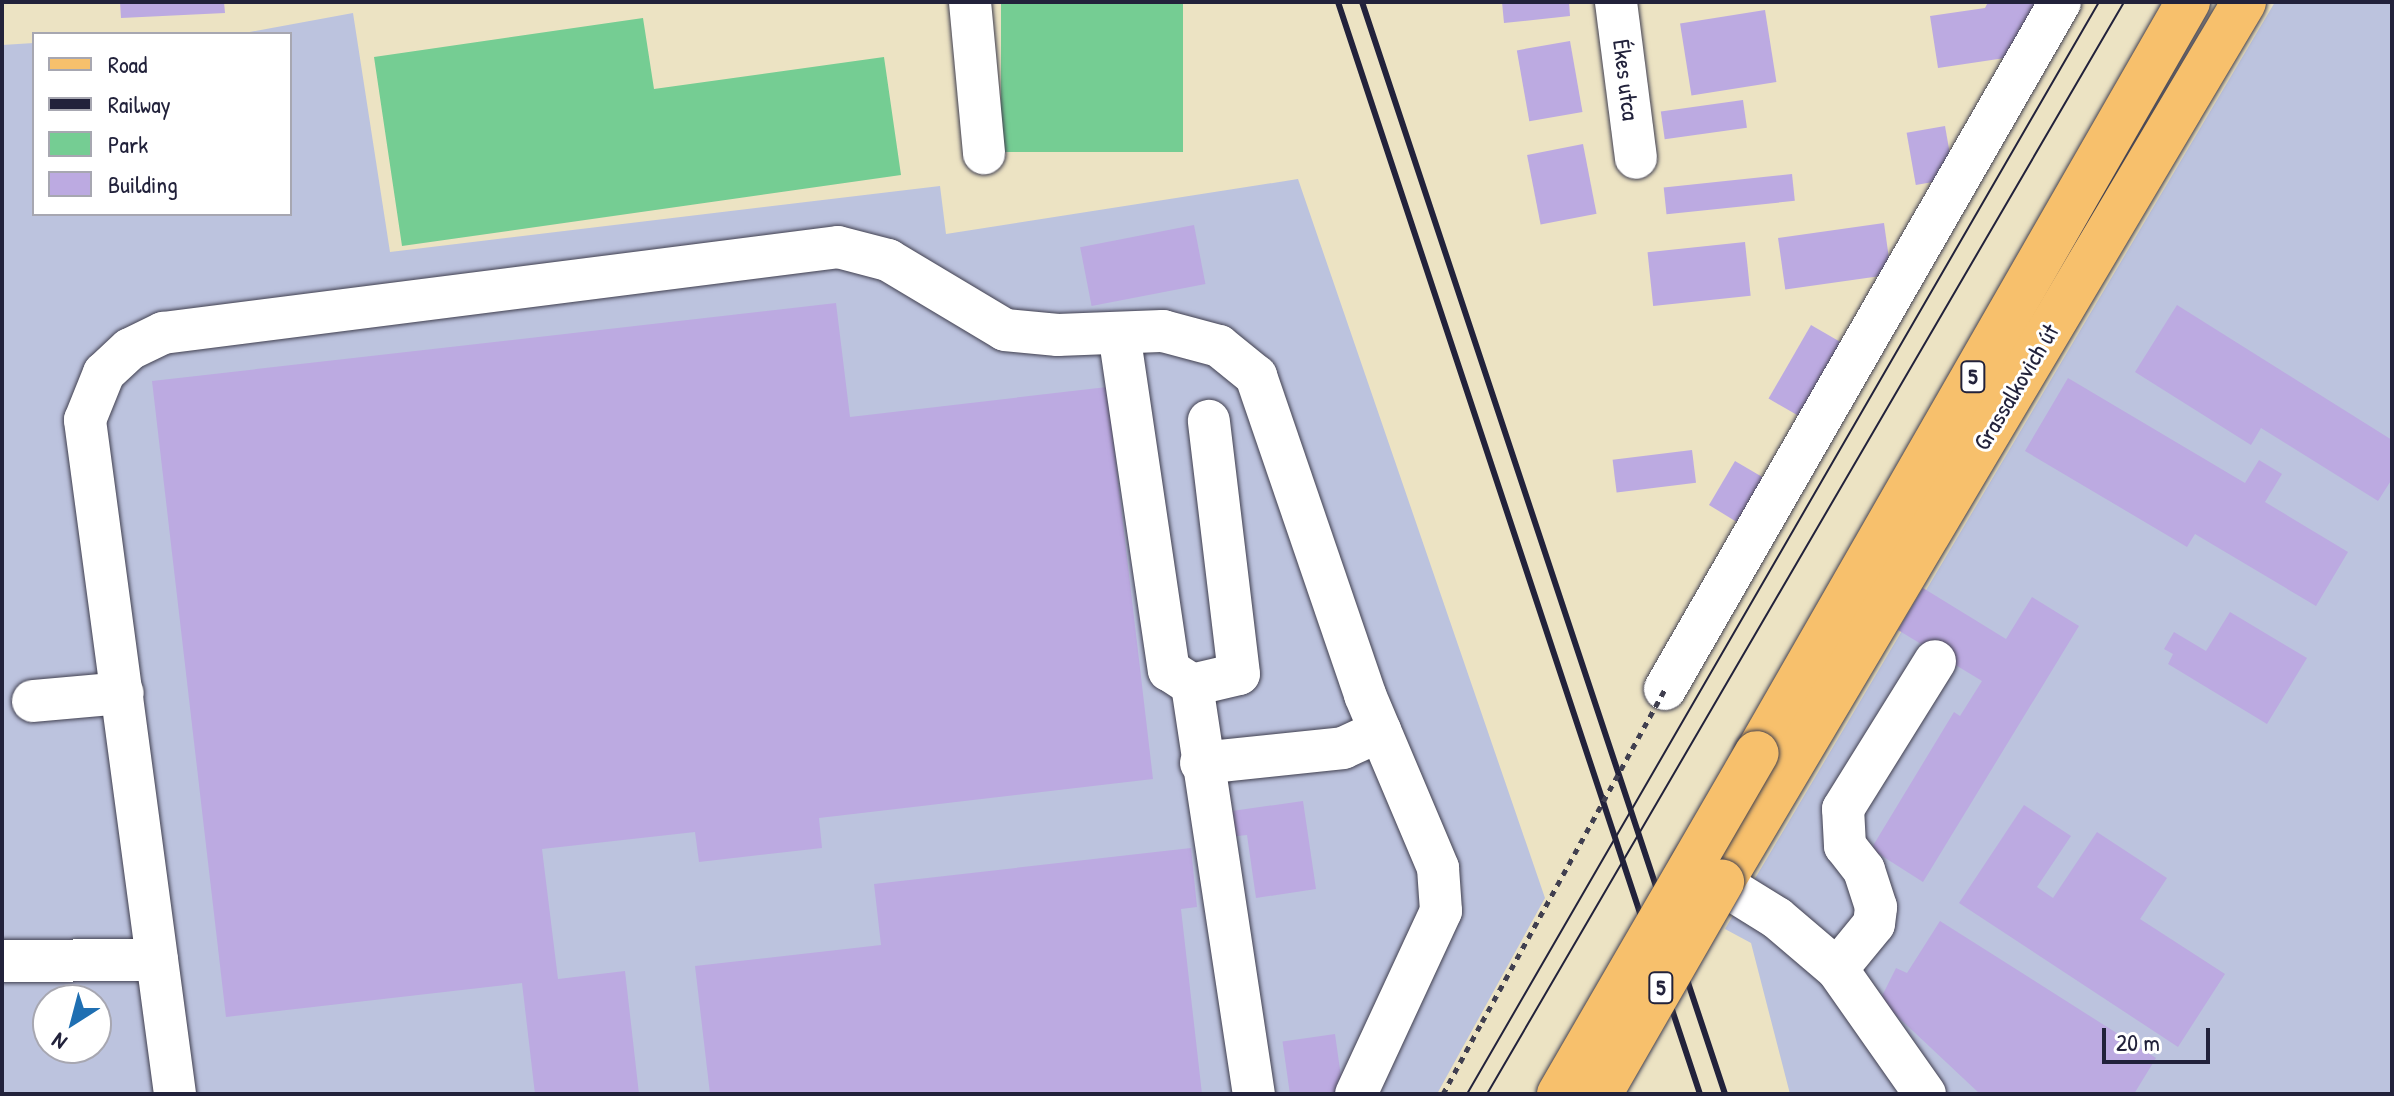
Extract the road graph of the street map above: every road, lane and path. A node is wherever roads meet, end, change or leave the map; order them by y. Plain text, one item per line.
1 (970, 2) edge
2 (1616, 2) edge
3 (2060, 2) edge
4 (2188, 2) edge
5 (2244, 2) edge
6 (984, 153) dead end
7 (1636, 158) dead end
8 (1119, 333) junction
9 (1209, 421) dead end
10 (1935, 661) dead end
11 (1192, 685) junction
12 (1665, 689) joint
13 (123, 693) junction
14 (33, 701) dead end
15 (1380, 731) junction
16 (1772, 762) junction
17 (1201, 763) junction
18 (1707, 874) junction
19 (1824, 957) junction
20 (157, 960) junction
21 (2, 961) edge
22 (175, 1094) edge
23 (1254, 1094) edge
24 (1356, 1094) edge
25 (1443, 1094) edge
26 (1559, 1094) edge
27 (1600, 1094) edge
28 (1925, 1094) edge

1 - 6 street
2 - 7 street, Ékes utca
3 - 12 street
4 - 16 main road, Grassalkovich út / 5
5 - 16 main road, Grassalkovich út / 5
8 - 11 street
8 - 13 street
8 - 15 street
9 - 11 street
10 - 19 street
11 - 17 street
12 - 25 path, bridge
13 - 14 street
13 - 20 street
15 - 17 street
15 - 24 street
16 - 18 main road, 5
17 - 23 street
18 - 19 street
18 - 26 main road, 5, bridge
18 - 27 main road, 5, bridge
19 - 28 street
20 - 21 street
20 - 22 street

